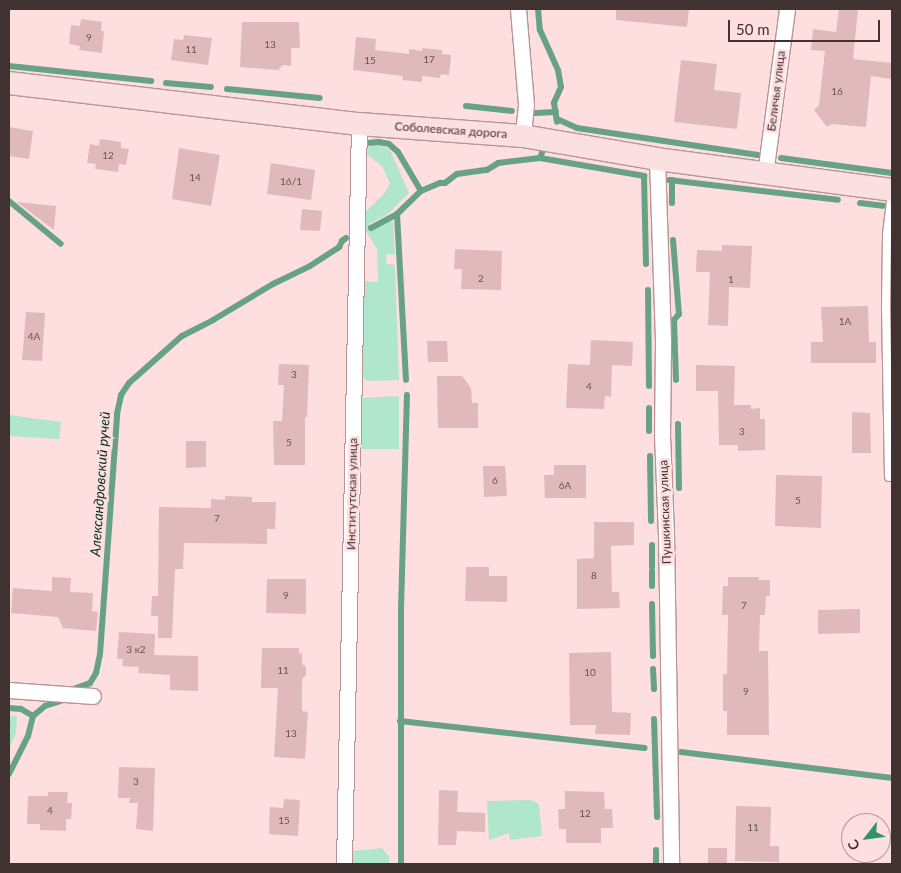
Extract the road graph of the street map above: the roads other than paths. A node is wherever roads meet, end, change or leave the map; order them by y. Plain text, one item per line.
1 (518, 9) edge
2 (787, 9) edge
3 (9, 83) edge
4 (358, 136) junction
5 (523, 136) junction
6 (657, 159) junction
7 (765, 174) junction
8 (892, 194) edge
9 (891, 202) edge
10 (889, 477) dead end
11 (9, 690) edge
12 (94, 696) dead end
13 (344, 864) edge
14 (671, 864) edge

1 - 5 street
2 - 7 street, Беличья улица
3 - 4 street, Соболевская дорога
4 - 5 street, Соболевская дорога
4 - 13 street, Институтская улица
5 - 6 street, Соболевская дорога
6 - 7 street, Соболевская дорога
6 - 14 street, Пушкинская улица
7 - 9 street, Соболевская дорога
8 - 9 lane
9 - 10 lane
11 - 12 street

